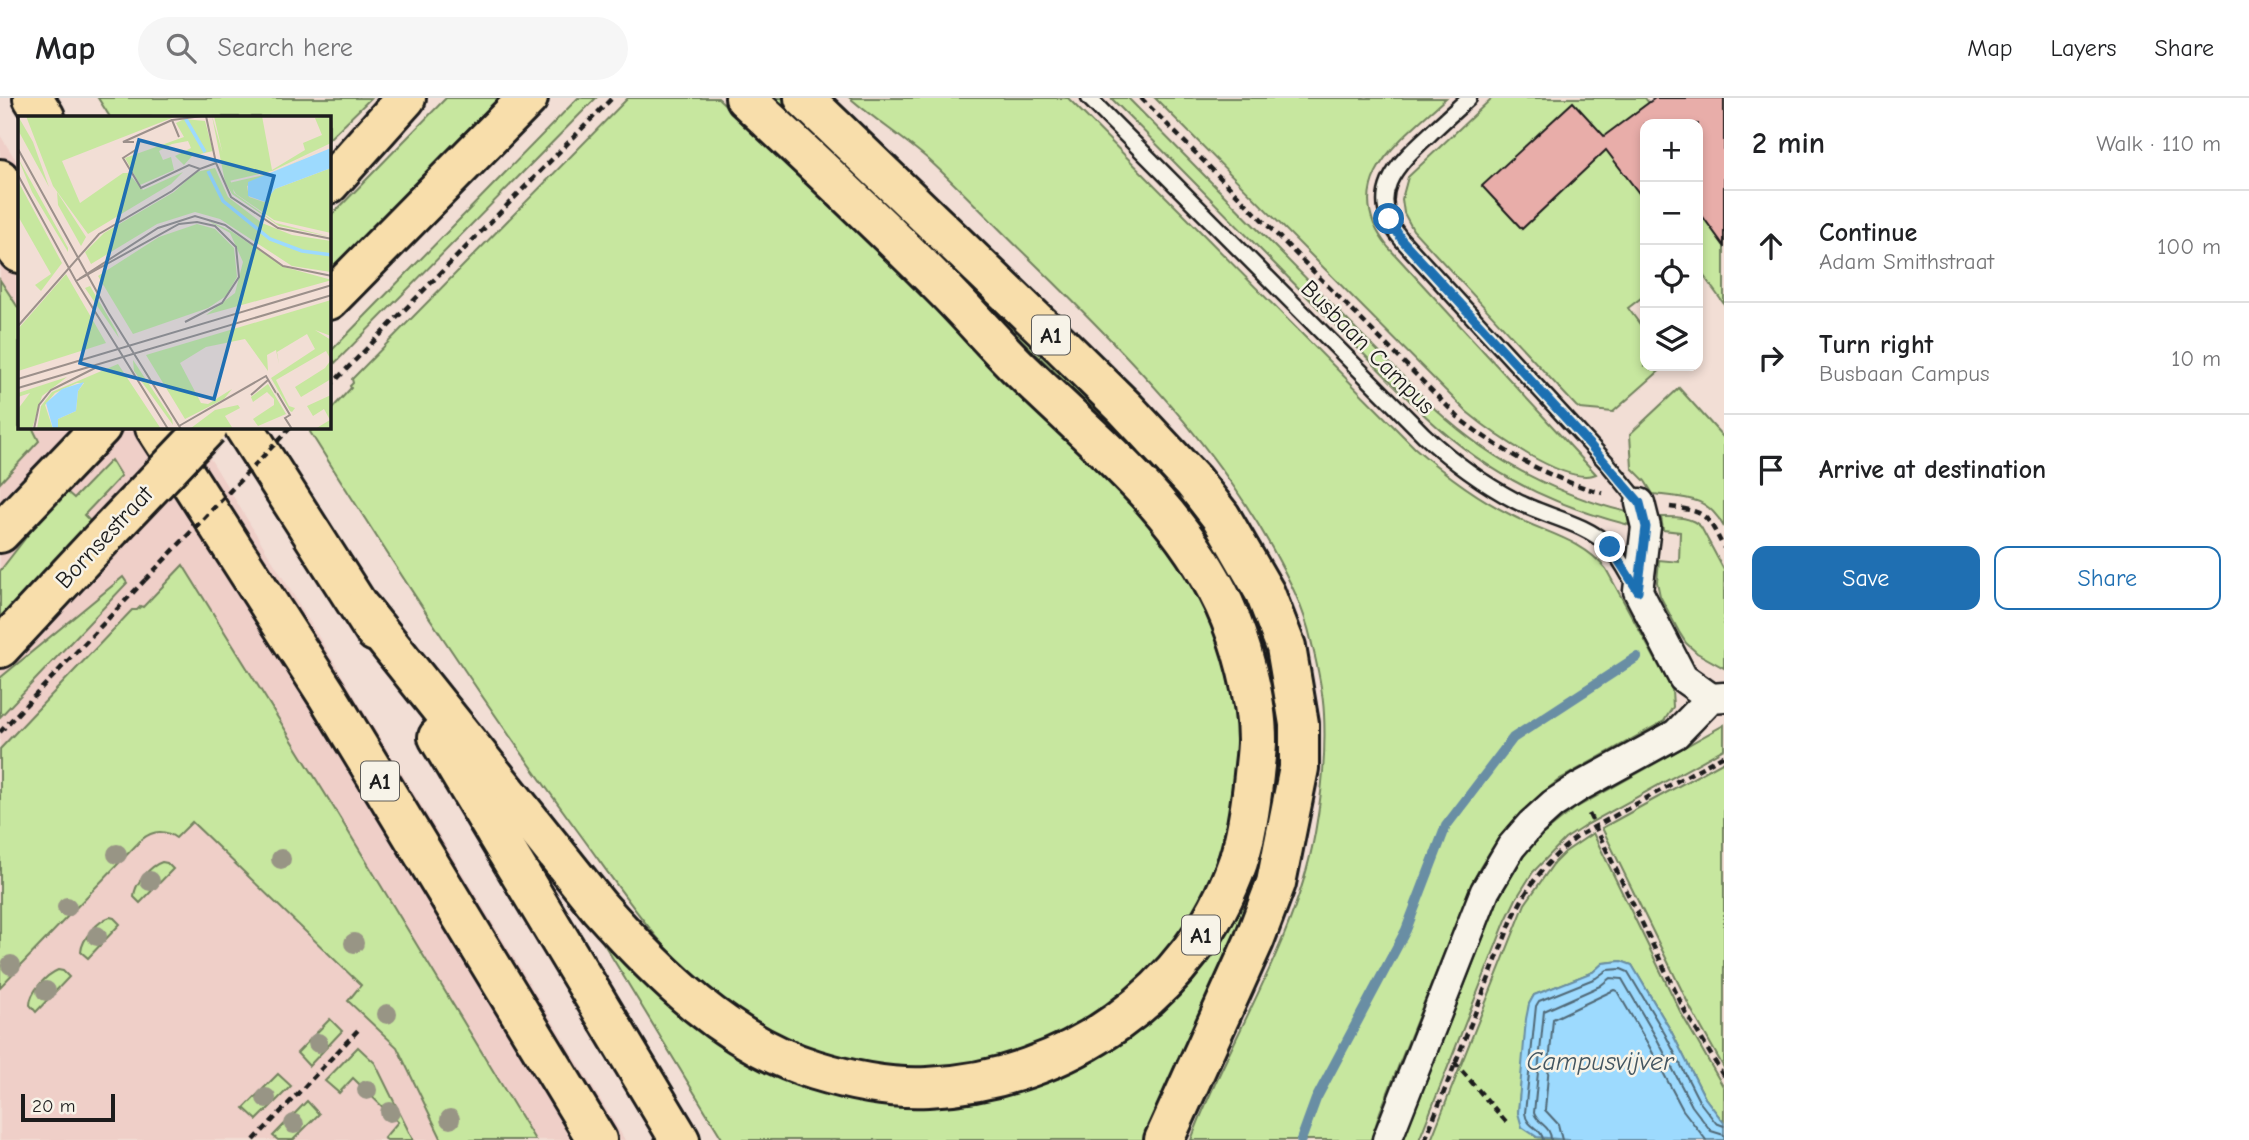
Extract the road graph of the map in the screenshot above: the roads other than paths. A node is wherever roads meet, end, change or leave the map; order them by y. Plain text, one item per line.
1 (33, 98) edge
2 (406, 98) edge
3 (528, 98) edge
4 (746, 98) edge
5 (804, 98) edge
6 (1089, 98) edge
7 (1469, 98) edge
8 (44, 116) edge
9 (0, 179) edge
10 (331, 182) edge
11 (18, 208) edge
12 (0, 229) edge
13 (18, 252) edge
14 (331, 298) edge
15 (99, 429) edge
16 (156, 429) edge
17 (206, 429) edge
18 (245, 429) edge
19 (1640, 503) joint
20 (0, 533) edge
21 (1638, 591) junction
22 (362, 610) junction
23 (0, 648) edge
24 (1717, 697) edge
25 (597, 1140) edge
26 (680, 1140) edge
27 (1164, 1140) edge
28 (1387, 1140) edge

1 - 8 main road
2 - 10 main road
3 - 14 main road
4 - 22 main road, A1
5 - 27 main road, A1
6 - 21 lane, Busbaan Campus
7 - 19 lane
9 - 11 main road
12 - 13 main road
15 - 20 main road
16 - 25 main road, A1
17 - 23 main road, Bornsestraat, bridge
18 - 22 main road, A1
19 - 21 street
21 - 24 street
22 - 26 main road, A1
24 - 28 street

